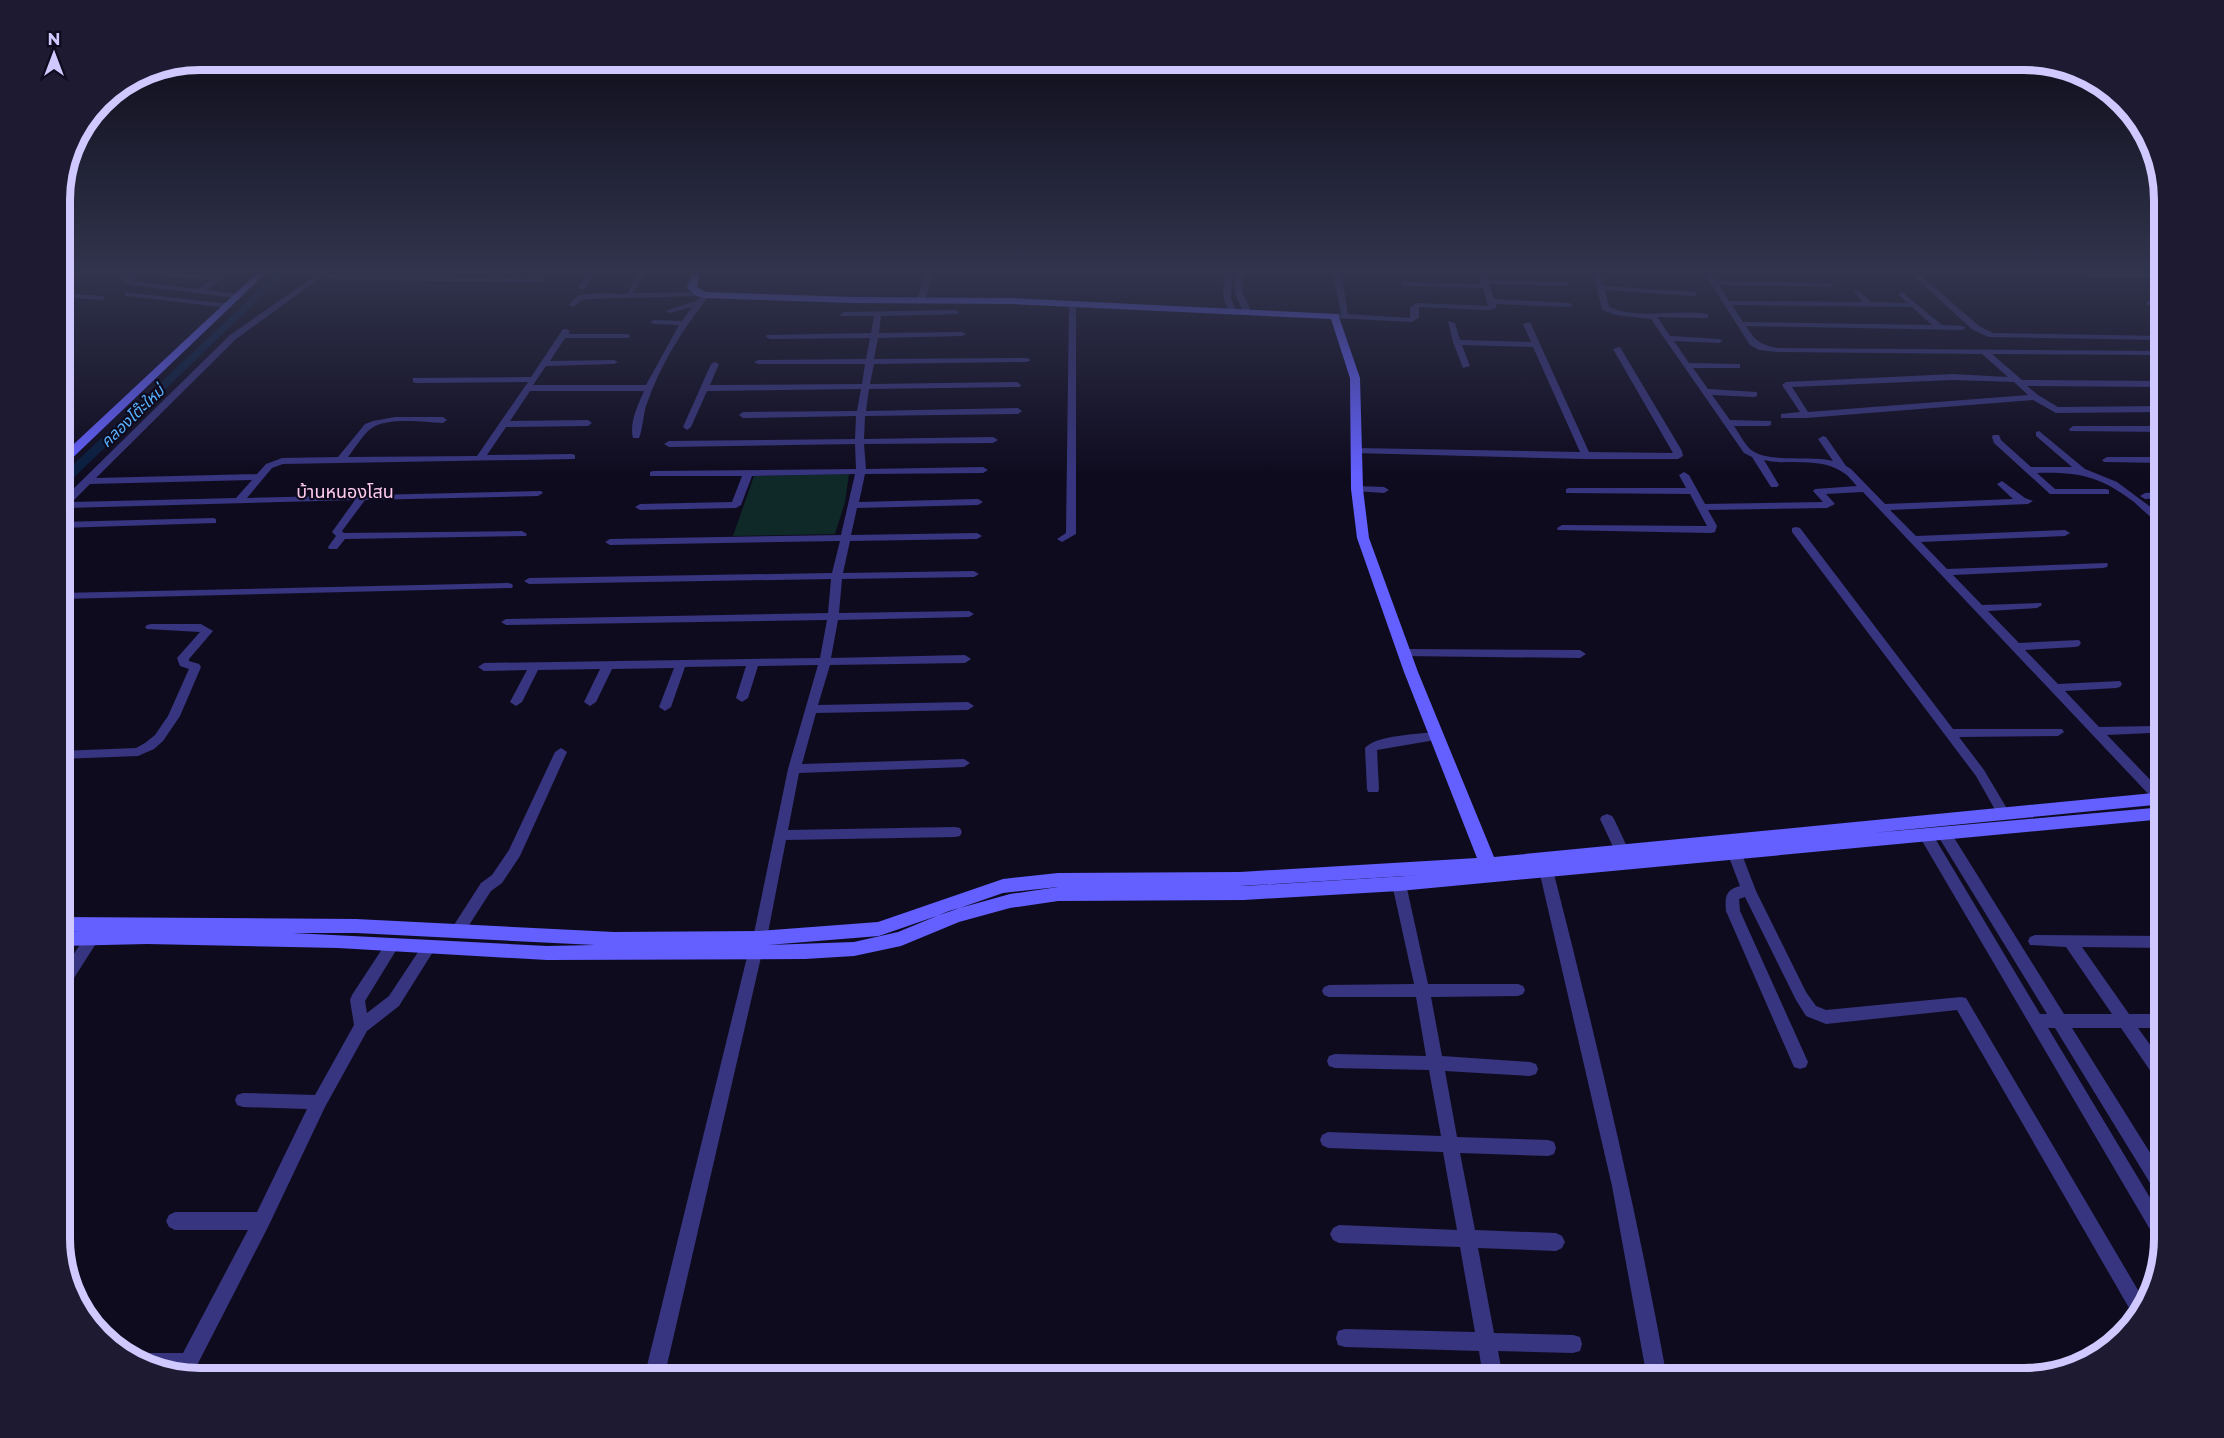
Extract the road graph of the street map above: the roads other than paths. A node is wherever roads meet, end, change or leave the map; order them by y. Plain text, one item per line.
1 (192, 340) edge
2 (230, 340) edge
3 (561, 340) edge
4 (674, 340) edge
5 (875, 340) edge
6 (1072, 340) edge
7 (1346, 340) edge
8 (1534, 340) edge
9 (1671, 340) edge
10 (1751, 340) edge
11 (1457, 342) joint
12 (1536, 345) junction
13 (1617, 349) dead end
14 (1985, 352) junction
15 (2154, 353) edge
16 (1027, 360) dead end
17 (871, 361) junction
18 (614, 362) dead end
19 (758, 362) dead end
20 (545, 364) junction
21 (715, 364) dead end
22 (1689, 365) junction
23 (1466, 366) dead end
24 (1737, 366) dead end
25 (534, 379) junction
26 (416, 380) dead end
27 (2018, 382) junction
28 (2154, 384) edge
29 (1017, 385) dead end
30 (867, 386) junction
31 (528, 388) junction
32 (648, 388) junction
33 (705, 388) junction
34 (1707, 392) junction
35 (1754, 394) dead end
36 (2035, 397) junction
37 (2154, 409) edge
38 (1018, 411) dead end
39 (861, 413) junction
40 (743, 415) dead end
41 (1806, 415) junction
42 (1784, 417) dead end
43 (443, 420) dead end
44 (588, 423) dead end
45 (1728, 423) junction
46 (1768, 423) dead end
47 (502, 424) junction
48 (687, 427) dead end
49 (2073, 429) dead end
50 (2154, 429) edge
51 (2039, 434) dead end
52 (636, 436) dead end
53 (1996, 437) dead end
54 (1822, 439) dead end
55 (993, 440) dead end
56 (859, 441) junction
57 (669, 444) dead end
58 (71, 447) edge
59 (79, 447) junction
60 (1357, 451) junction
61 (71, 455) edge
62 (1586, 456) junction
63 (481, 457) junction
64 (572, 457) dead end
65 (1757, 457) junction
66 (341, 460) junction
67 (2107, 460) dead end
68 (2154, 460) edge
69 (1841, 466) junction
70 (861, 470) junction
71 (983, 470) dead end
72 (2030, 470) junction
73 (2082, 471) junction
74 (748, 473) junction
75 (653, 474) dead end
76 (1684, 475) dead end
77 (258, 477) junction
78 (87, 481) junction
79 (2002, 484) dead end
80 (1773, 485) dead end
81 (1358, 489) junction
82 (1866, 489) junction
83 (1384, 490) dead end
84 (1569, 491) dead end
85 (1693, 491) junction
86 (2106, 492) dead end
87 (538, 494) dead end
88 (2145, 496) dead end
89 (2154, 496) edge
90 (71, 497) edge
91 (362, 497) junction
92 (239, 501) junction
93 (978, 502) dead end
94 (854, 505) junction
95 (71, 506) edge
96 (640, 507) dead end
97 (1701, 507) junction
98 (1883, 507) junction
99 (2154, 514) edge
100 (213, 521) dead end
101 (71, 525) edge
102 (1562, 528) dead end
103 (1796, 530) dead end
104 (2065, 533) dead end
105 (522, 534) dead end
106 (342, 536) junction
107 (977, 536) dead end
108 (846, 538) junction
109 (1062, 539) dead end
110 (1913, 539) junction
111 (610, 542) dead end
112 (333, 547) dead end
113 (2103, 565) dead end
114 (1945, 572) junction
115 (974, 574) dead end
116 (837, 576) junction
117 (529, 581) dead end
118 (508, 586) dead end
119 (71, 596) edge
120 (2037, 605) dead end
121 (1979, 608) junction
122 (969, 614) dead end
123 (833, 617) junction
124 (506, 622) dead end
125 (151, 627) dead end
126 (2075, 643) dead end
127 (2016, 647) junction
128 (1405, 653) junction
129 (1580, 654) dead end
130 (965, 659) dead end
131 (825, 661) junction
132 (753, 663) junction
133 (681, 664) junction
134 (608, 665) junction
135 (534, 667) junction
136 (484, 668) dead end
137 (2116, 684) dead end
138 (2055, 688) junction
139 (742, 698) dead end
140 (516, 702) dead end
141 (590, 702) dead end
142 (968, 706) dead end
143 (664, 707) dead end
144 (810, 709) junction
145 (2151, 729) dead end
146 (2096, 731) junction
147 (2058, 732) dead end
148 (1950, 733) junction
149 (1437, 736) junction
150 (561, 752) dead end
151 (71, 754) edge
152 (964, 763) dead end
153 (794, 769) junction
154 (1373, 789) dead end
155 (2154, 793) edge
156 (2154, 804) edge
157 (2154, 804) edge
158 (2003, 812) junction
159 (1607, 819) dead end
160 (955, 832) dead end
161 (1943, 832) junction
162 (1924, 834) junction
163 (780, 835) junction
164 (1622, 850) junction
165 (1734, 852) junction
166 (1491, 869) junction
167 (1546, 870) junction
168 (1399, 884) junction
169 (1749, 891) junction
170 (71, 924) edge
171 (457, 932) junction
172 (92, 938) junction
173 (71, 939) edge
174 (2035, 941) dead end
175 (2070, 942) junction
176 (2154, 942) edge
177 (393, 945) junction
178 (757, 945) junction
179 (429, 946) junction
180 (71, 971) edge
181 (1422, 989) junction
182 (1518, 990) dead end
183 (1329, 991) dead end
184 (2037, 1021) junction
185 (2061, 1021) junction
186 (2125, 1021) junction
187 (2154, 1022) edge
188 (362, 1026) junction
189 (1335, 1061) dead end
190 (1800, 1062) dead end
191 (1436, 1063) junction
192 (2154, 1063) edge
193 (1530, 1069) dead end
194 (243, 1100) dead end
195 (319, 1102) junction
196 (1328, 1140) dead end
197 (1451, 1145) junction
198 (1548, 1148) dead end
199 (2154, 1174) edge
200 (2154, 1220) edge
201 (175, 1221) dead end
202 (262, 1221) junction
203 (1339, 1234) dead end
204 (1469, 1239) junction
205 (1556, 1242) dead end
206 (2135, 1303) edge
207 (1345, 1338) dead end
208 (1488, 1342) junction
209 (1573, 1344) dead end
210 (186, 1366) edge
211 (656, 1368) edge
212 (1492, 1368) edge
213 (1655, 1368) edge

1 - 59 street
2 - 78 street
3 - 20 street
4 - 32 street
5 - 17 street
6 - 109 street
7 - 60 street
8 - 12 street
9 - 22 street
10 - 14 street
11 - 12 street
11 - 23 street
12 - 62 street
13 - 62 street
14 - 15 street
14 - 27 street
16 - 17 street
17 - 19 street
17 - 30 street
18 - 20 street
20 - 25 street
21 - 33 street
22 - 24 street
22 - 34 street
25 - 26 street
25 - 31 street
27 - 28 street
27 - 36 street
27 - 41 street
29 - 30 street
30 - 33 street
30 - 39 street
31 - 32 street
31 - 47 street
32 - 52 street
33 - 48 street
34 - 35 street
34 - 45 street
36 - 37 street
36 - 41 street
38 - 39 street
39 - 40 street
39 - 56 street
41 - 42 street
43 - 66 street
44 - 47 street
45 - 46 street
45 - 65 street
47 - 63 street
49 - 50 street
51 - 73 street
53 - 72 street
54 - 69 street
55 - 56 street
56 - 57 street
56 - 70 street
58 - 59 street
59 - 61 street
60 - 62 street
60 - 81 street
63 - 64 street
63 - 66 street
65 - 69 street
65 - 80 street
66 - 77 street
67 - 68 street
69 - 82 street
70 - 71 street
70 - 74 street
70 - 94 street
72 - 73 street
72 - 86 street
73 - 99 street
74 - 75 street
74 - 96 street
76 - 85 street
77 - 78 street
77 - 92 street
78 - 90 street
79 - 98 street
81 - 83 street
81 - 128 street
82 - 97 street
82 - 98 street
84 - 85 street
85 - 97 street
87 - 91 street
88 - 89 street
91 - 92 street
91 - 106 street
92 - 95 street
93 - 94 street
94 - 108 street
97 - 102 street
98 - 110 street
100 - 101 street
103 - 148 street
104 - 110 street
105 - 106 street
106 - 112 street
107 - 108 street
108 - 111 street
108 - 116 street
110 - 114 street
113 - 114 street
114 - 121 street
115 - 116 street
116 - 117 street
116 - 123 street
118 - 119 street
120 - 121 street
121 - 127 street
122 - 123 street
123 - 124 street
123 - 131 street
125 - 151 street
126 - 127 street
127 - 138 street
128 - 129 street
128 - 149 street
130 - 131 street
131 - 132 street
131 - 144 street
132 - 133 street
132 - 139 street
133 - 134 street
133 - 143 street
134 - 135 street
134 - 141 street
135 - 136 street
135 - 140 street
137 - 138 street
138 - 146 street
142 - 144 street
144 - 153 street
145 - 146 street
146 - 155 street
147 - 148 street
148 - 158 street
149 - 154 street
149 - 166 street
150 - 171 street
152 - 153 street
153 - 163 street
156 - 158 street
157 - 161 street
158 - 164 street
159 - 164 street
160 - 163 street
161 - 162 street
161 - 185 street
162 - 165 street
162 - 184 street
163 - 178 street
164 - 166 street
165 - 167 street
165 - 169 street
166 - 167 street
166 - 168 street
166 - 178 street
167 - 213 street
168 - 178 street
168 - 181 street
169 - 190 street
169 - 206 street
170 - 171 street
171 - 178 street
172 - 173 street
172 - 177 street
172 - 180 street
174 - 175 street
175 - 176 street
175 - 186 street
177 - 179 street
177 - 188 street
178 - 179 street
178 - 211 street
179 - 188 street
181 - 182 street
181 - 183 street
181 - 191 street
184 - 185 street
184 - 200 street
185 - 186 street
185 - 199 street
186 - 187 street
186 - 192 street
188 - 195 street
189 - 191 street
191 - 193 street
191 - 197 street
194 - 195 street
195 - 202 street
196 - 197 street
197 - 198 street
197 - 204 street
201 - 202 street
202 - 210 street
203 - 204 street
204 - 205 street
204 - 208 street
207 - 208 street
208 - 209 street
208 - 212 street

